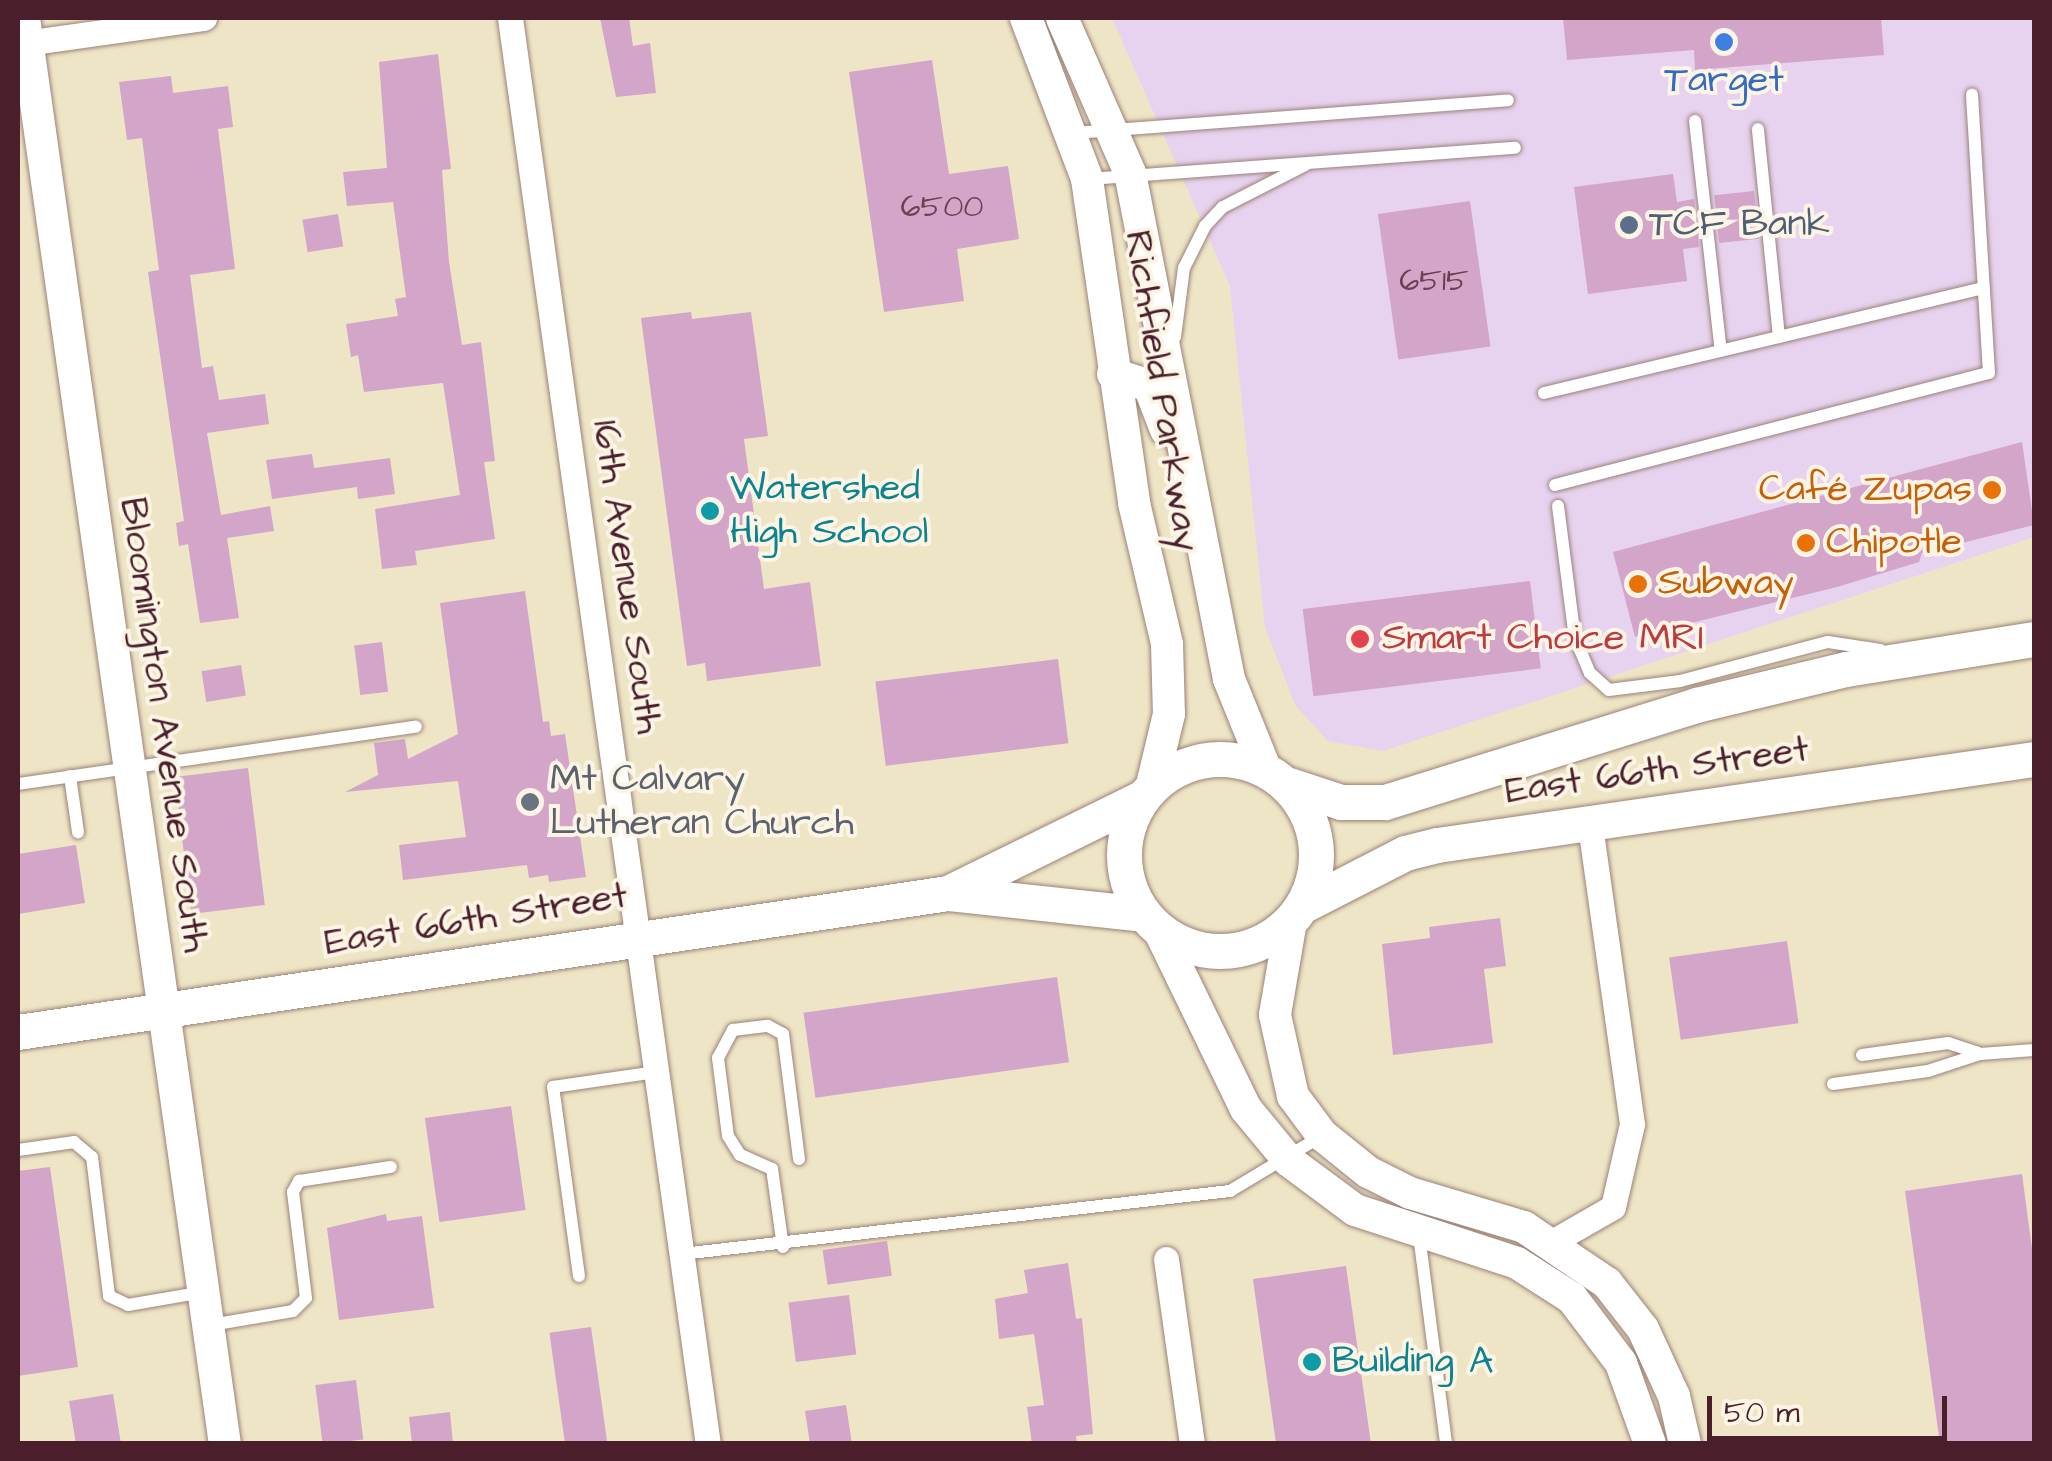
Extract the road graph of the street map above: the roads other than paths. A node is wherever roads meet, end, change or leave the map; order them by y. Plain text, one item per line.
1 (204, 18) edge
2 (510, 18) edge
3 (1026, 18) edge
4 (1062, 18) edge
5 (23, 35) edge
6 (1972, 95) dead end
7 (1508, 100) dead end
8 (1694, 121) dead end
9 (1110, 128) junction
10 (1758, 129) dead end
11 (1074, 132) junction
12 (1515, 148) dead end
13 (1313, 162) junction
14 (1130, 173) junction
15 (1087, 180) junction
16 (1983, 288) junction
17 (1780, 336) junction
18 (1721, 351) junction
19 (1114, 374) junction
20 (1172, 374) junction
21 (1544, 394) dead end
22 (1555, 485) dead end
23 (1558, 506) dead end
24 (1203, 543) junction
25 (2034, 639) edge
26 (1922, 656) junction
27 (416, 728) dead end
28 (2034, 759) edge
29 (128, 768) junction
30 (70, 776) junction
31 (1277, 777) junction
32 (18, 784) edge
33 (1147, 792) junction
34 (1590, 824) junction
35 (78, 832) dead end
36 (948, 892) junction
37 (1298, 913) junction
38 (1152, 922) junction
39 (636, 936) junction
40 (162, 1012) junction
41 (18, 1032) edge
42 (2034, 1050) edge
43 (1980, 1054) junction
44 (1862, 1055) dead end
45 (656, 1072) junction
46 (1833, 1084) dead end
47 (1322, 1135) junction
48 (18, 1150) edge
49 (799, 1159) dead end
50 (1289, 1161) junction
51 (391, 1168) dead end
52 (1419, 1234) junction
53 (1552, 1242) junction
54 (783, 1247) junction
55 (682, 1254) junction
56 (1166, 1260) dead end
57 (579, 1276) dead end
58 (203, 1292) junction
59 (208, 1325) junction
60 (225, 1444) edge
61 (708, 1444) edge
62 (1192, 1444) edge
63 (1446, 1444) edge
64 (1650, 1444) edge
65 (1685, 1444) edge

1 - 5 street
2 - 39 street, 16th Avenue South
3 - 11 street, Richfield Parkway
4 - 9 street, Richfield Parkway
5 - 29 street, Bloomington Avenue South
6 - 16 lane
7 - 9 lane
8 - 18 lane
9 - 11 lane
9 - 14 street, Richfield Parkway
10 - 17 lane
11 - 15 street, Richfield Parkway
12 - 13 lane
13 - 14 lane
13 - 20 lane
14 - 15 lane
14 - 20 street, Richfield Parkway
15 - 19 street, Richfield Parkway
16 - 17 lane
16 - 22 lane
17 - 18 lane
18 - 21 lane
19 - 24 street
19 - 33 street, Richfield Parkway
20 - 24 street, Richfield Parkway
23 - 26 lane
24 - 31 street, Richfield Parkway
25 - 26 main road, East 66th Street
26 - 31 main road, East 66th Street
27 - 29 lane
28 - 34 main road, East 66th Street
29 - 30 lane
29 - 40 street, Bloomington Avenue South
30 - 32 lane
30 - 35 lane
31 - 33 main road
31 - 37 main road
33 - 36 main road, East 66th Street
33 - 38 main road
34 - 37 main road, East 66th Street
34 - 53 street
36 - 38 main road, East 66th Street
36 - 39 main road, East 66th Street
37 - 38 main road
37 - 47 street
38 - 50 street
39 - 40 main road, East 66th Street
39 - 45 street, 16th Avenue South
40 - 41 main road, East 66th Street
40 - 58 street, Bloomington Avenue South
42 - 43 lane
43 - 44 lane
43 - 46 lane
45 - 55 street, 16th Avenue South
45 - 57 lane
47 - 50 lane
47 - 53 street
48 - 58 lane
49 - 54 lane
50 - 52 street
50 - 54 lane
51 - 59 lane
52 - 63 lane
52 - 64 street
53 - 65 street
54 - 55 lane
55 - 61 street, 16th Avenue South
56 - 62 street
58 - 59 street, Bloomington Avenue South
59 - 60 street, Bloomington Avenue South

